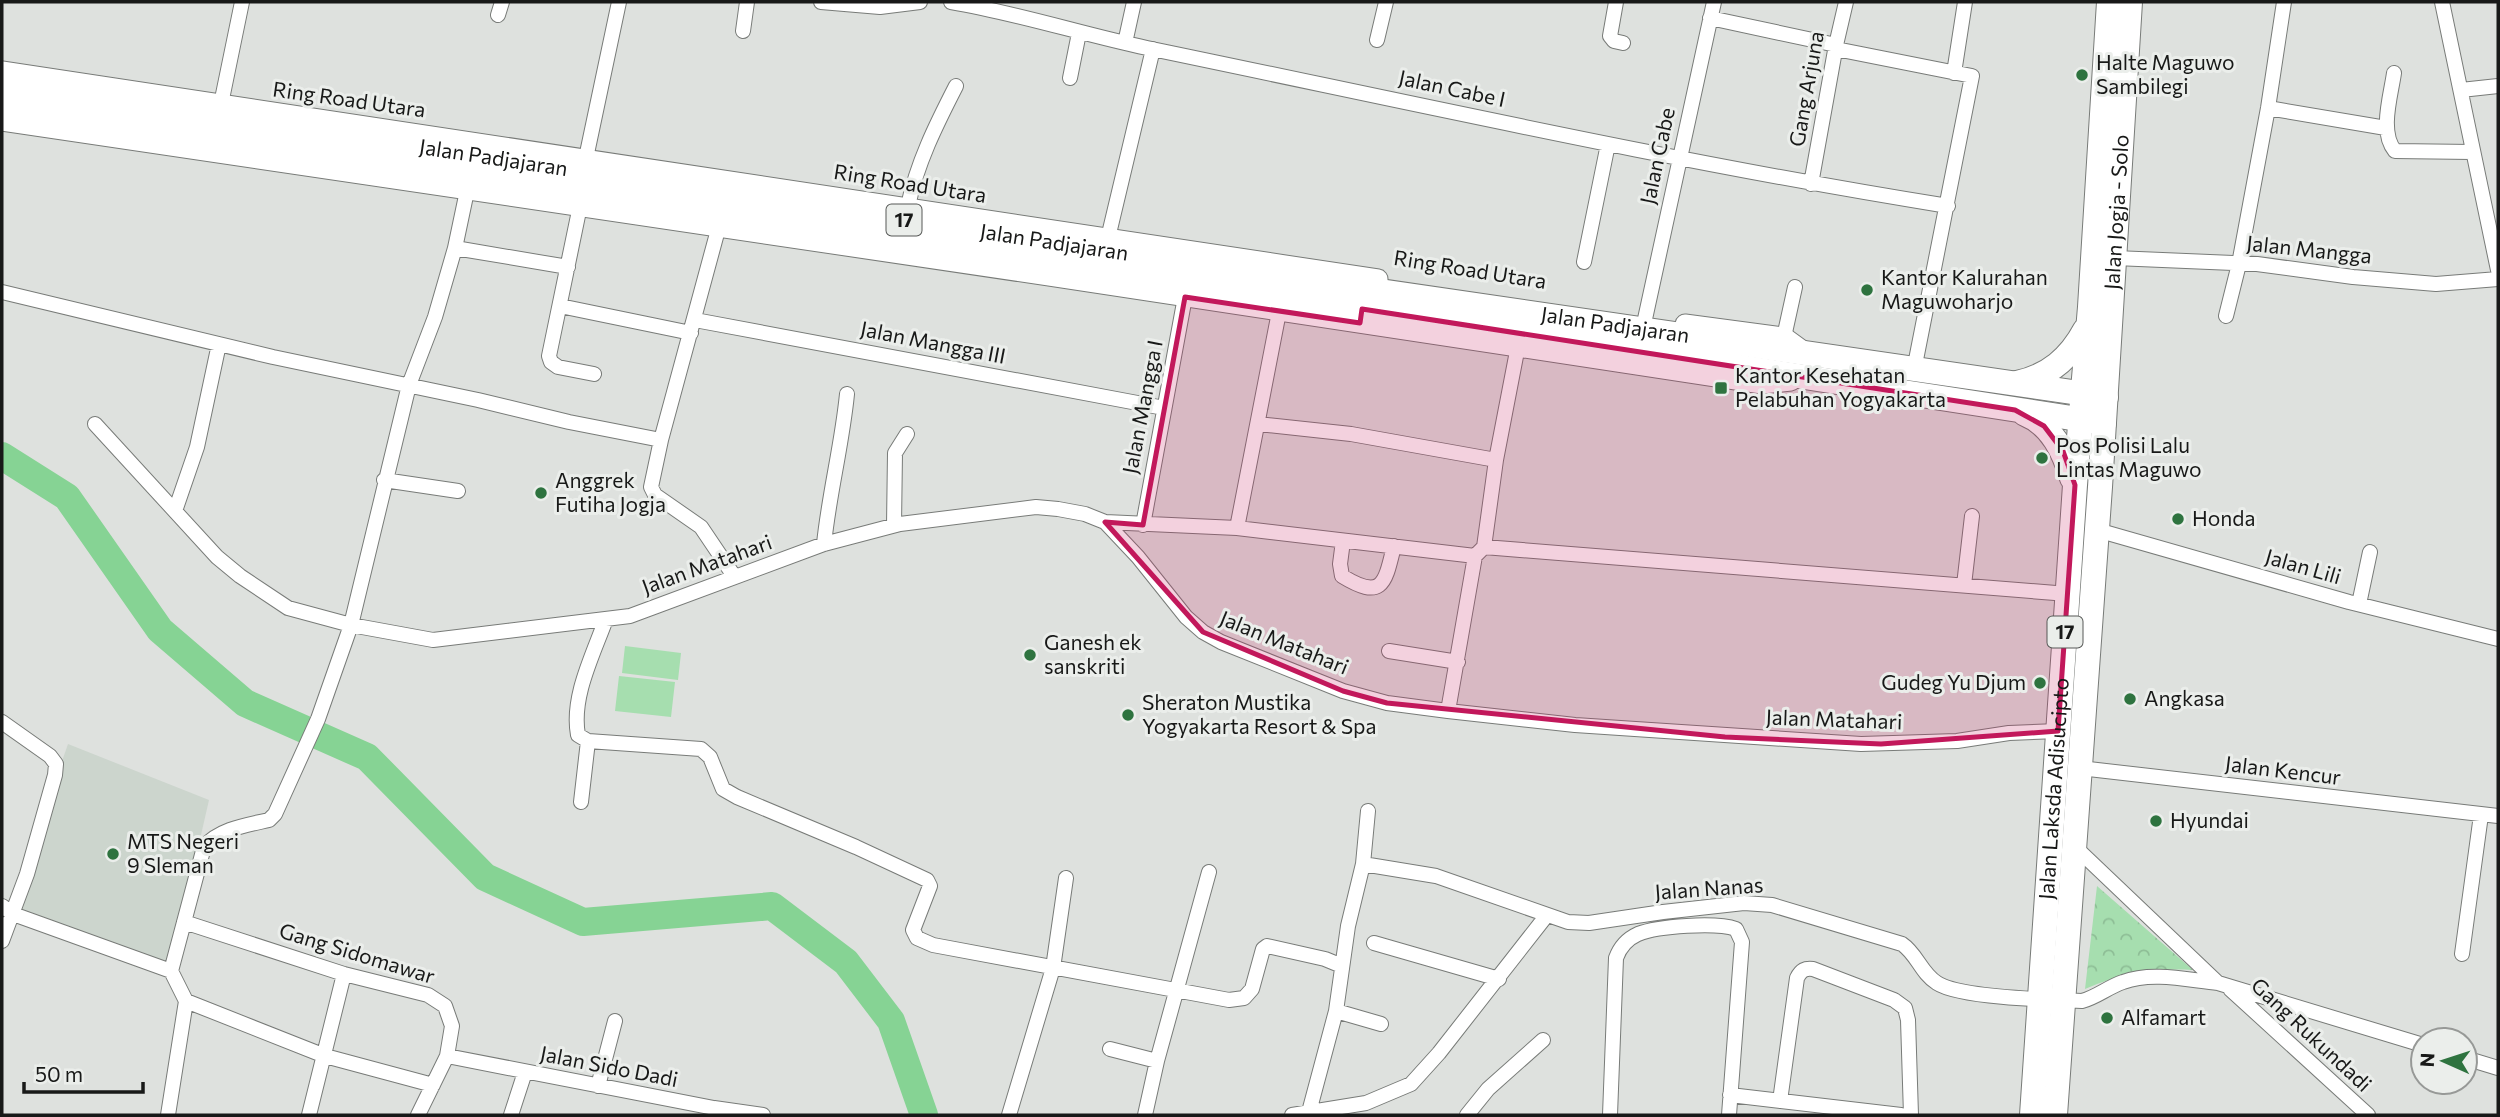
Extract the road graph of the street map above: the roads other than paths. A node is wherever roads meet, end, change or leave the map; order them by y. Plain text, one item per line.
1 (242, 2) edge
2 (619, 2) edge
3 (747, 2) edge
4 (821, 2) edge
5 (920, 2) edge
6 (951, 2) edge
7 (1134, 2) edge
8 (1386, 2) edge
9 (1616, 2) edge
10 (1714, 2) edge
11 (1846, 2) edge
12 (1965, 2) edge
13 (2109, 2) edge
14 (2130, 2) edge
15 (2284, 2) edge
16 (2442, 2) edge
17 (1710, 18) junction
18 (743, 31) dead end
19 (1079, 33) junction
20 (1377, 40) dead end
21 (1125, 43) junction
22 (1623, 43) dead end
23 (1836, 47) junction
24 (1153, 49) junction
25 (2, 71) edge
26 (1954, 73) junction
27 (2393, 73) dead end
28 (1070, 78) dead end
29 (2, 84) edge
30 (956, 86) dead end
31 (2498, 86) edge
32 (2461, 90) junction
33 (221, 104) junction
34 (2, 106) edge
35 (2268, 108) junction
36 (2, 121) edge
37 (2386, 128) junction
38 (408, 138) junction
39 (1608, 144) junction
40 (2472, 152) junction
41 (586, 158) junction
42 (1679, 158) junction
43 (1811, 184) junction
44 (467, 191) junction
45 (580, 206) junction
46 (908, 206) junction
47 (1948, 206) junction
48 (719, 226) junction
49 (1108, 238) junction
50 (898, 247) junction
51 (455, 248) junction
52 (2115, 258) junction
53 (1223, 262) junction
54 (1584, 262) dead end
55 (2239, 264) junction
56 (568, 267) junction
57 (2498, 270) edge
58 (2498, 279) edge
59 (1795, 287) dead end
60 (2, 292) edge
61 (1185, 297) junction
62 (560, 306) junction
63 (1279, 312) junction
64 (1361, 316) junction
65 (2226, 316) dead end
66 (2089, 317) junction
67 (1645, 319) junction
68 (693, 326) junction
69 (1784, 337) junction
70 (219, 344) junction
71 (1518, 346) junction
72 (1806, 365) junction
73 (1914, 370) junction
74 (1842, 371) junction
75 (594, 374) dead end
76 (2010, 384) junction
77 (409, 385) junction
78 (847, 394) dead end
79 (2094, 396) junction
80 (1164, 408) junction
81 (2015, 410) junction
82 (2092, 422) junction
83 (95, 424) dead end
84 (1258, 424) junction
85 (906, 435) dead end
86 (661, 440) junction
87 (1496, 460) junction
88 (384, 480) junction
89 (2075, 485) junction
90 (458, 491) dead end
91 (175, 511) junction
92 (1972, 516) dead end
93 (1105, 522) junction
94 (894, 525) junction
95 (1143, 525) junction
96 (1237, 528) junction
97 (2097, 530) junction
98 (1343, 541) junction
99 (824, 544) junction
100 (1394, 546) junction
101 (1480, 552) junction
102 (2370, 552) dead end
103 (734, 576) junction
104 (1964, 585) junction
105 (2068, 594) junction
106 (2359, 604) junction
107 (606, 619) junction
108 (351, 625) junction
109 (2498, 639) edge
110 (1389, 651) dead end
111 (1458, 662) junction
112 (1448, 711) junction
113 (2, 722) edge
114 (2059, 731) junction
115 (588, 741) junction
116 (2080, 768) junction
117 (581, 802) dead end
118 (1368, 811) dead end
119 (2481, 815) junction
120 (2498, 816) edge
121 (2062, 844) junction
122 (1363, 864) junction
123 (1209, 872) dead end
124 (1066, 877) dead end
125 (7, 910) edge
126 (1547, 915) junction
127 (184, 922) junction
128 (2, 941) edge
129 (1374, 943) dead end
130 (2462, 954) dead end
131 (1342, 966) junction
132 (1053, 968) junction
133 (172, 971) junction
134 (344, 974) junction
135 (1499, 979) junction
136 (2222, 984) junction
137 (1178, 989) junction
138 (2052, 999) junction
139 (186, 1002) junction
140 (1336, 1010) junction
141 (615, 1021) dead end
142 (1381, 1024) dead end
143 (1543, 1040) dead end
144 (2409, 1041) edge
145 (1110, 1049) dead end
146 (325, 1055) junction
147 (447, 1056) junction
148 (1157, 1061) junction
149 (2479, 1062) edge
150 (2498, 1068) edge
151 (525, 1072) junction
152 (433, 1085) junction
153 (598, 1086) junction
154 (1730, 1094) junction
155 (1780, 1101) junction
156 (1309, 1112) junction
157 (168, 1115) edge
158 (309, 1115) edge
159 (418, 1115) edge
160 (511, 1115) edge
161 (764, 1115) edge
162 (1009, 1115) edge
163 (1145, 1115) edge
164 (1292, 1115) edge
165 (1467, 1115) edge
166 (1610, 1115) edge
167 (1729, 1115) edge
168 (1901, 1115) edge
169 (1911, 1115) edge
170 (2032, 1115) edge
171 (2055, 1115) edge
172 (2368, 1115) edge

1 - 33 street
2 - 41 street
3 - 18 street
4 - 5 street
6 - 19 street, Jalan Cabe I
7 - 21 street
8 - 20 street
9 - 22 street
10 - 17 street, Jalan Cabe
11 - 23 street, Gang Arjuna
12 - 26 street
13 - 66 highway, Jalan Jogja - Solo / 17
14 - 52 highway, Jalan Jogja - Solo / 17
15 - 35 street
16 - 32 street
17 - 23 street
17 - 42 street, Jalan Cabe
19 - 21 street, Jalan Cabe I
19 - 28 street
21 - 24 street, Jalan Cabe I
23 - 26 street
23 - 43 street, Gang Arjuna
24 - 39 street, Jalan Cabe I
24 - 49 street
25 - 33 street, Ring Road Utara
26 - 47 street
27 - 37 street
29 - 38 highway, Jalan Padjajaran / 17
30 - 46 street
31 - 32 street
32 - 40 street
33 - 38 street, Ring Road Utara
34 - 50 highway, Jalan Padjajaran / 17
35 - 37 street
35 - 55 street
36 - 44 street
37 - 40 street
38 - 41 street, Ring Road Utara
38 - 53 highway, Jalan Padjajaran / 17
39 - 42 street, Jalan Cabe I
39 - 54 street
40 - 57 street
41 - 46 street, Ring Road Utara
42 - 43 street, Jalan Cabe I
42 - 67 street, Jalan Cabe
43 - 47 street, Jalan Cabe I
44 - 45 street
44 - 51 street
45 - 48 street
45 - 56 street
46 - 49 street, Ring Road Utara
47 - 73 street
48 - 50 street
48 - 68 street
49 - 53 street, Ring Road Utara
50 - 61 street
50 - 64 highway, Jalan Padjajaran / 17
51 - 56 street
51 - 77 street
52 - 55 street, Jalan Mangga
52 - 79 highway, Jalan Jogja - Solo / 17
53 - 67 street, Ring Road Utara
53 - 72 highway, Jalan Padjajaran / 17
55 - 58 street, Jalan Mangga
55 - 65 street
56 - 62 street
59 - 69 street
60 - 70 street
61 - 63 street
61 - 80 street, Jalan Mangga I
62 - 68 street, Jalan Mangga III
62 - 75 street
63 - 64 street
63 - 84 street
64 - 71 street
64 - 72 highway, Jalan Padjajaran / 17
66 - 76 highway
66 - 79 highway, Jalan Jogja - Solo / 17
67 - 69 street, Ring Road Utara
68 - 80 street, Jalan Mangga III
68 - 86 street
69 - 72 street, Ring Road Utara
70 - 77 street
70 - 91 street
71 - 72 street
71 - 87 street
72 - 74 highway, Jalan Padjajaran / 17
73 - 74 highway, Jalan Padjajaran / 17
73 - 76 highway, Jalan Padjajaran / 17
74 - 81 highway, Jalan Padjajaran / 17
76 - 79 highway, Jalan Padjajaran / 17
77 - 86 street
77 - 88 street
78 - 99 street
79 - 82 highway, Jalan Jogja - Solo / 17
80 - 95 street, Jalan Mangga I
81 - 82 highway, Jalan Padjajaran / 17
81 - 89 highway
82 - 89 highway, Jalan Laksda Adisucipto / 17
82 - 97 highway, Jalan Laksda Adisucipto / 17
83 - 91 street, Jalan Matahari
84 - 87 street
84 - 96 street
85 - 94 street
86 - 103 street
87 - 101 street
88 - 90 street
88 - 108 street
89 - 105 highway, Jalan Laksda Adisucipto / 17
91 - 108 street, Jalan Matahari
92 - 104 street
93 - 94 street, Jalan Matahari
93 - 95 street
93 - 112 street, Jalan Matahari
94 - 99 street, Jalan Matahari
95 - 96 street
96 - 98 street
97 - 106 street, Jalan Lili
97 - 116 highway, Jalan Laksda Adisucipto / 17
98 - 100 street
98 - 100 street
99 - 103 street, Jalan Matahari
100 - 101 street
101 - 104 street
101 - 111 street
102 - 106 street
103 - 107 street, Jalan Matahari
104 - 105 street
105 - 114 highway, Jalan Laksda Adisucipto / 17
106 - 109 street, Jalan Lili
107 - 108 street, Jalan Matahari
107 - 115 street
108 - 127 street
110 - 111 street
111 - 112 street
112 - 114 street, Jalan Matahari
113 - 125 street
114 - 121 highway, Jalan Laksda Adisucipto / 17
115 - 117 street
115 - 132 street
116 - 119 street, Jalan Kencur
116 - 121 highway, Jalan Laksda Adisucipto / 17
118 - 122 street
119 - 120 street, Jalan Kencur
119 - 130 street
121 - 136 street, Gang Rukundadi
121 - 138 highway, Jalan Laksda Adisucipto / 17
122 - 126 street, Jalan Nanas
122 - 131 street
123 - 137 street
124 - 132 street
125 - 128 street
125 - 133 street
126 - 135 street
126 - 138 street, Jalan Nanas
127 - 133 street
127 - 134 street, Gang Sidomawar
129 - 135 street
131 - 137 street
131 - 140 street
132 - 137 street
132 - 162 street
133 - 139 street
134 - 146 street
134 - 147 street, Gang Sidomawar
135 - 156 street
136 - 138 street, Jalan Nanas
136 - 144 street, Jalan Nanas
136 - 172 street, Gang Rukundadi
137 - 148 street
138 - 170 highway, Jalan Laksda Adisucipto / 17
138 - 171 highway, Jalan Laksda Adisucipto / 17
139 - 146 street
139 - 157 street
140 - 142 street
140 - 156 street
141 - 153 street
143 - 165 street
145 - 148 street
146 - 152 street
146 - 158 street
147 - 151 street, Jalan Sido Dadi
147 - 152 street, Gang Sidomawar
148 - 163 street
149 - 150 street
151 - 153 street, Jalan Sido Dadi
151 - 160 street
152 - 159 street, Gang Sidomawar
153 - 161 street, Jalan Sido Dadi
154 - 155 street
154 - 166 street
154 - 167 street
155 - 168 street
155 - 169 street
156 - 164 street

